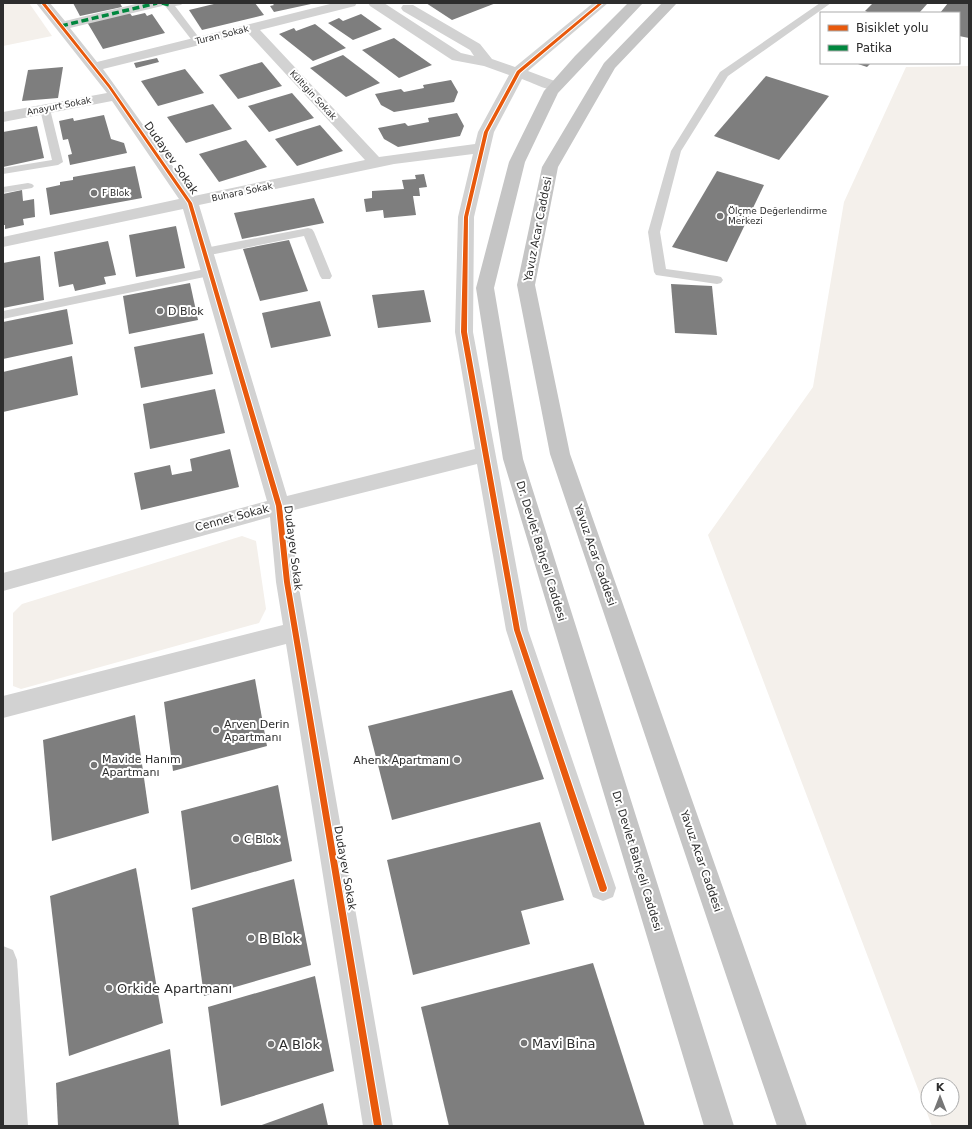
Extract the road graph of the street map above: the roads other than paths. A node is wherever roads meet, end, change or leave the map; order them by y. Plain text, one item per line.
1 (43, 3) edge
2 (350, 3) edge
3 (375, 3) edge
4 (400, 3) edge
5 (601, 3) edge
6 (636, 3) edge
7 (670, 3) edge
8 (826, 3) edge
9 (166, 4) edge
10 (61, 26) junction
11 (250, 28) junction
12 (197, 41) junction
13 (487, 62) junction
14 (94, 66) junction
15 (518, 72) junction
16 (555, 86) junction
17 (116, 96) junction
18 (45, 109) junction
19 (3, 117) edge
20 (482, 148) junction
21 (376, 163) junction
22 (3, 171) edge
23 (28, 186) dead end
24 (3, 190) edge
25 (190, 203) junction
26 (3, 242) edge
27 (208, 262) junction
28 (326, 276) dead end
29 (717, 280) dead end
30 (3, 315) edge
31 (486, 454) junction
32 (279, 506) junction
33 (3, 582) edge
34 (295, 632) junction
35 (3, 707) edge
36 (603, 888) dead end
37 (3, 960) edge
38 (13, 1126) edge
39 (378, 1126) edge
40 (719, 1126) edge
41 (792, 1126) edge

1 - 10 street, Dudayev Sokak
2 - 11 street, Turan Sokak
3 - 13 street
4 - 13 street
5 - 15 street
6 - 16 main road, Dr. Devlet Bahçeli Caddesi
7 - 41 main road, Yavuz Acar Caddesi
8 - 29 lane
9 - 10 street
9 - 12 lane
10 - 14 street, Dudayev Sokak
11 - 12 street, Turan Sokak
11 - 21 street, Kültigin Sokak
12 - 14 street, Turan Sokak
13 - 15 street
14 - 17 street, Dudayev Sokak
15 - 16 street
15 - 20 street
16 - 40 main road, Dr. Devlet Bahçeli Caddesi
17 - 18 street, Anayurt Sokak
17 - 25 street, Dudayev Sokak
18 - 19 street, Anayurt Sokak
18 - 22 lane
20 - 21 street, Buhara Sokak
20 - 31 street
21 - 25 street, Buhara Sokak
23 - 24 lane
25 - 26 street, Buhara Sokak
25 - 27 street, Dudayev Sokak
27 - 28 lane
27 - 30 lane
27 - 32 street, Dudayev Sokak
31 - 32 street, Cennet Sokak
31 - 36 street
32 - 33 street, Cennet Sokak
32 - 34 street, Dudayev Sokak
34 - 35 street
34 - 39 street, Dudayev Sokak
37 - 38 street

